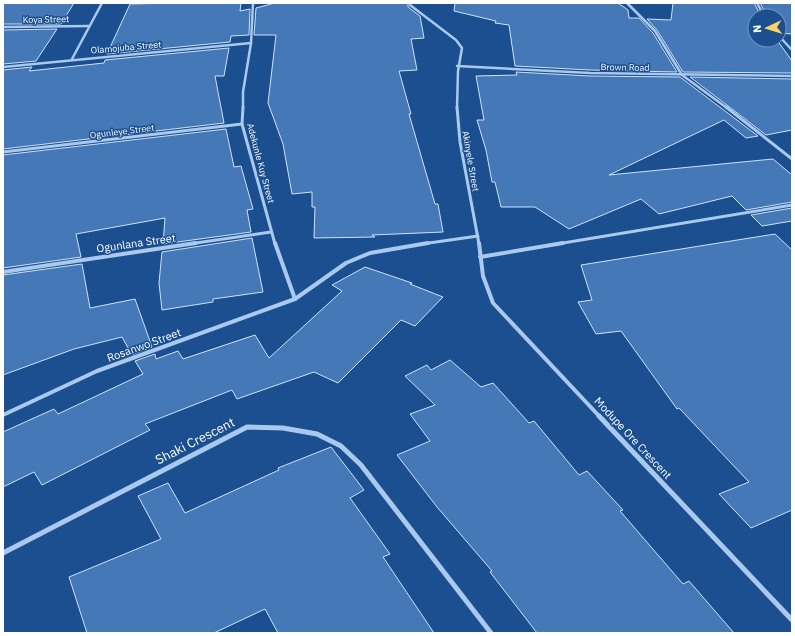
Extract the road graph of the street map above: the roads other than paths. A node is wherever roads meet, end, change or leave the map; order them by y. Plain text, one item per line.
1 (102, 3) edge
2 (253, 3) edge
3 (626, 3) edge
4 (410, 5) dead end
5 (90, 26) junction
6 (3, 27) edge
7 (251, 43) junction
8 (72, 59) junction
9 (457, 66) junction
10 (3, 67) edge
11 (682, 75) junction
12 (792, 76) edge
13 (242, 124) junction
14 (3, 152) edge
15 (792, 159) edge
16 (792, 204) edge
17 (271, 232) junction
18 (478, 236) junction
19 (480, 257) junction
20 (3, 272) edge
21 (295, 299) junction
22 (3, 415) edge
23 (3, 553) edge
24 (792, 620) edge
25 (491, 633) edge

1 - 5 street
2 - 7 street, Adekunle Kuy Street
3 - 11 street
4 - 9 street, Akinyele Street
5 - 6 street, Koya Street
5 - 8 street
7 - 8 street, Olamojuba Street
7 - 13 street, Adekunle Kuy Street
8 - 10 street, Olamojuba Street
9 - 11 street, Brown Road
9 - 18 street, Akinyele Street
11 - 12 street, Brown Road
11 - 15 street
13 - 14 street, Ogunleye Street
13 - 17 street, Adekunle Kuy Street
16 - 19 street
17 - 20 street, Ogunlana Street
17 - 21 street, Adekunle Kuy Street
18 - 19 street, Akinyele Street
18 - 21 street, Rosanwo Street
19 - 24 street, Modupe Ore Crescent
21 - 22 street, Rosanwo Street
23 - 25 street, Shaki Crescent

